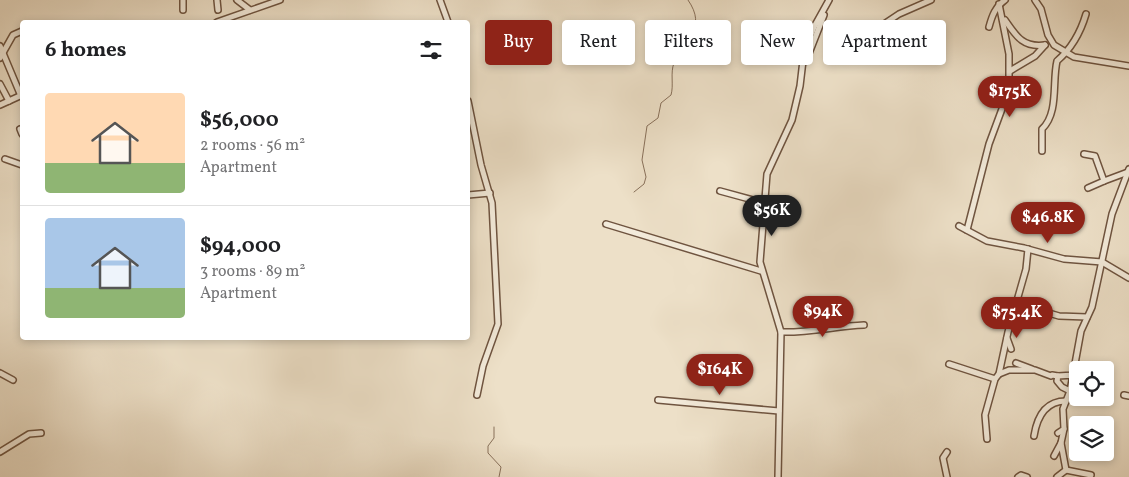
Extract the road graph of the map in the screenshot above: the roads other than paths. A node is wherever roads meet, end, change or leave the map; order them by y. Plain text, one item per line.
1 (183, 0) edge
2 (217, 0) edge
3 (238, 0) edge
4 (280, 0) edge
5 (440, 0) edge
6 (931, 0) edge
7 (1005, 0) edge
8 (1034, 0) edge
9 (828, 2) edge
10 (999, 4) junction
11 (183, 10) dead end
12 (218, 10) dead end
13 (250, 10) junction
14 (1086, 14) dead end
15 (1002, 16) junction
16 (222, 20) edge
17 (447, 20) edge
18 (890, 20) edge
19 (989, 28) dead end
20 (20, 32) edge
21 (1048, 35) junction
22 (1045, 45) junction
23 (0, 46) edge
24 (1066, 52) junction
25 (2, 57) edge
26 (1128, 68) edge
27 (1010, 72) junction
28 (0, 84) edge
29 (20, 91) edge
30 (20, 96) edge
31 (9, 101) junction
32 (0, 105) edge
33 (470, 110) edge
34 (1042, 151) dead end
35 (1084, 154) dead end
36 (5, 159) dead end
37 (20, 164) edge
38 (1129, 171) edge
39 (1104, 181) junction
40 (1088, 188) dead end
41 (720, 191) dead end
42 (490, 193) junction
43 (470, 195) edge
44 (764, 203) junction
45 (606, 224) dead end
46 (960, 226) dead end
47 (967, 230) junction
48 (1028, 249) junction
49 (1102, 262) junction
50 (762, 271) junction
51 (1129, 278) edge
52 (1015, 303) junction
53 (1087, 317) junction
54 (864, 325) dead end
55 (781, 332) junction
56 (1007, 338) junction
57 (1011, 349) dead end
58 (1076, 361) edge
59 (1016, 363) dead end
60 (949, 364) dead end
61 (1033, 370) junction
62 (0, 373) edge
63 (999, 374) junction
64 (1069, 375) edge
65 (1058, 376) junction
66 (13, 380) dead end
67 (995, 380) junction
68 (1069, 390) edge
69 (1069, 394) edge
70 (477, 395) dead end
71 (658, 400) dead end
72 (1066, 401) junction
73 (779, 411) junction
74 (1064, 429) junction
75 (41, 433) dead end
76 (1058, 433) dead end
77 (1034, 436) dead end
78 (987, 439) dead end
79 (1060, 443) junction
80 (0, 452) edge
81 (947, 452) dead end
82 (1054, 456) dead end
83 (1066, 470) junction
84 (1091, 475) dead end
85 (778, 477) edge
86 (947, 477) edge
87 (1018, 477) edge
88 (1027, 477) edge
89 (1056, 477) edge

1 - 11 street
2 - 12 street
3 - 13 street
4 - 13 street
5 - 17 street
6 - 18 street
7 - 10 street
8 - 21 street
9 - 44 street
10 - 15 street
10 - 19 street
13 - 16 street
14 - 24 street
15 - 22 street
15 - 27 street
20 - 25 street
21 - 22 street
21 - 24 street
22 - 27 street
23 - 25 street
24 - 26 street
24 - 34 street
25 - 29 street
27 - 47 street
28 - 31 street
30 - 31 street
31 - 32 street
33 - 42 street
35 - 39 street
36 - 37 street
38 - 39 street
38 - 49 street
39 - 40 street
41 - 44 street
42 - 43 street
42 - 70 street
44 - 50 street
45 - 50 street
46 - 47 street
47 - 48 street
48 - 49 street
48 - 52 street
49 - 51 street
49 - 53 street
50 - 55 street
52 - 53 street
52 - 56 street
53 - 58 street
54 - 55 street
55 - 73 street
56 - 57 street
56 - 63 street
59 - 61 street
60 - 67 street
61 - 63 street
61 - 65 street
62 - 66 street
63 - 67 street
64 - 65 street
65 - 68 street
67 - 78 street
69 - 72 street
71 - 73 street
72 - 74 street
72 - 77 street
73 - 85 street
74 - 76 street
74 - 79 street
75 - 80 street
79 - 82 street
79 - 83 street
81 - 86 street
83 - 84 street
83 - 89 street
87 - 88 street

